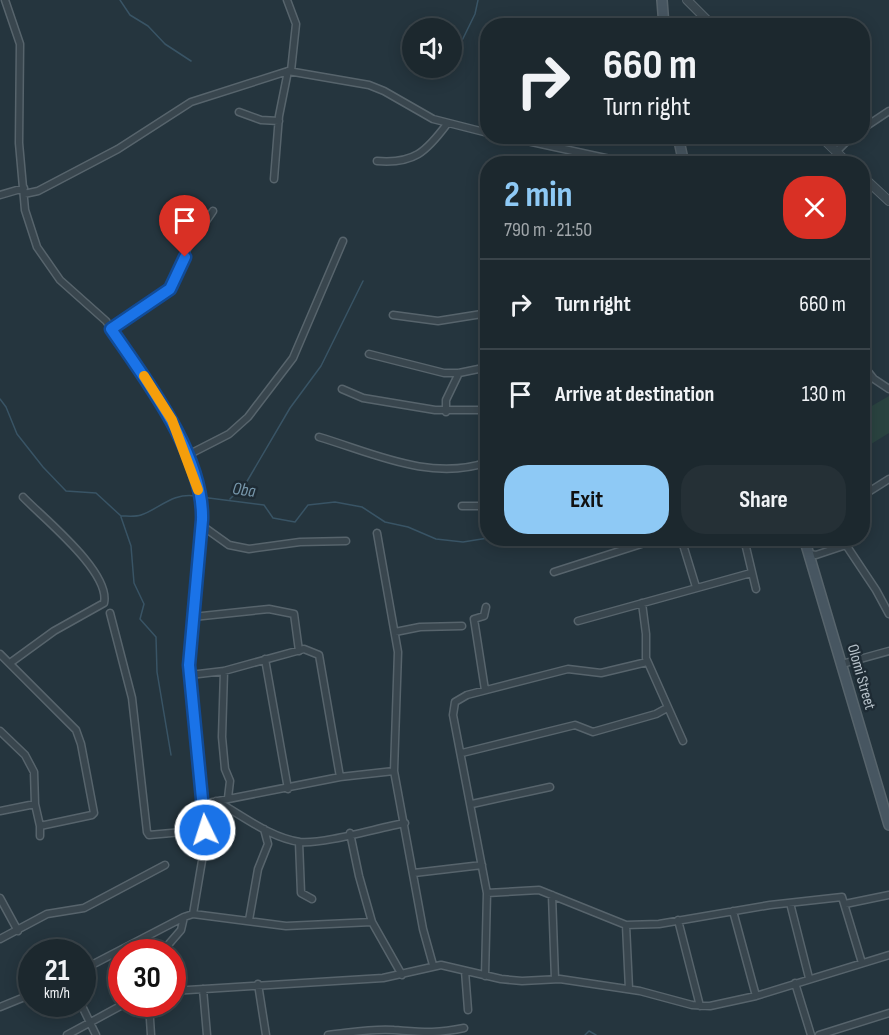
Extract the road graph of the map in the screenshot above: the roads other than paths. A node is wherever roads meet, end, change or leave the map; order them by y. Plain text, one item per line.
1 (4, 0) edge
2 (287, 0) edge
3 (662, 0) edge
4 (687, 0) edge
5 (663, 18) edge
6 (705, 18) edge
7 (290, 71) junction
8 (889, 111) edge
9 (238, 112) dead end
10 (279, 120) junction
11 (447, 124) junction
12 (870, 124) edge
13 (480, 131) edge
14 (541, 144) edge
15 (828, 144) edge
16 (844, 144) edge
17 (836, 152) junction
18 (596, 156) edge
19 (840, 156) edge
20 (377, 161) dead end
21 (274, 179) dead end
22 (870, 183) edge
23 (24, 191) junction
24 (0, 195) edge
25 (889, 201) edge
26 (213, 211) dead end
27 (343, 241) dead end
28 (480, 314) edge
29 (393, 315) dead end
30 (111, 329) junction
31 (369, 354) dead end
32 (480, 369) edge
33 (459, 373) junction
34 (870, 374) edge
35 (342, 389) dead end
36 (889, 389) edge
37 (480, 410) edge
38 (446, 412) junction
39 (319, 437) dead end
40 (186, 456) junction
41 (480, 464) edge
42 (889, 480) edge
43 (870, 491) edge
44 (23, 497) dead end
45 (462, 506) dead end
46 (480, 506) edge
47 (201, 525) junction
48 (377, 533) dead end
49 (346, 541) dead end
50 (634, 546) edge
51 (683, 546) edge
52 (746, 546) edge
53 (806, 546) edge
54 (843, 546) edge
55 (847, 546) edge
56 (628, 548) joint
57 (809, 554) junction
58 (554, 572) dead end
59 (751, 573) junction
60 (696, 587) junction
61 (756, 589) dead end
62 (642, 603) junction
63 (486, 607) dead end
64 (110, 613) dead end
65 (889, 614) edge
66 (193, 617) junction
67 (578, 621) dead end
68 (462, 626) dead end
69 (395, 632) junction
70 (298, 651) junction
71 (889, 651) edge
72 (0, 654) edge
73 (265, 659) junction
74 (647, 662) junction
75 (10, 663) junction
76 (842, 664) junction
77 (224, 671) junction
78 (190, 675) junction
79 (485, 690) junction
80 (667, 708) junction
81 (0, 731) edge
82 (683, 741) dead end
83 (462, 753) junction
84 (394, 771) junction
85 (340, 777) junction
86 (550, 788) dead end
87 (288, 789) junction
88 (228, 798) junction
89 (216, 801) junction
90 (35, 804) junction
91 (203, 804) junction
92 (472, 804) junction
93 (887, 809) edge
94 (0, 812) edge
95 (405, 823) junction
96 (889, 825) edge
97 (40, 826) junction
98 (264, 829) junction
99 (205, 830) junction
100 (350, 834) junction
101 (40, 836) dead end
102 (281, 837) junction
103 (299, 842) junction
104 (268, 844) junction
105 (165, 865) dead end
106 (482, 865) junction
107 (414, 873) junction
108 (487, 893) junction
109 (552, 895) junction
110 (889, 895) edge
111 (0, 898) edge
112 (312, 899) dead end
113 (790, 903) junction
114 (845, 904) junction
115 (733, 911) junction
116 (193, 914) junction
117 (184, 917) junction
118 (249, 920) junction
119 (678, 920) junction
120 (372, 922) junction
121 (626, 925) junction
122 (18, 931) junction
123 (0, 939) edge
124 (173, 939) edge
125 (889, 955) edge
126 (96, 963) edge
127 (862, 963) junction
128 (433, 965) junction
129 (465, 971) junction
130 (402, 975) junction
131 (485, 976) junction
132 (808, 978) junction
133 (555, 979) junction
134 (795, 983) junction
135 (258, 984) junction
136 (203, 989) junction
137 (186, 990) edge
138 (629, 990) junction
139 (756, 996) junction
140 (18, 1000) edge
141 (700, 1006) junction
142 (0, 1007) edge
143 (468, 1010) dead end
144 (108, 1013) edge
145 (889, 1013) edge
146 (87, 1017) edge
147 (150, 1017) edge
148 (90, 1023) junction
149 (464, 1028) dead end
150 (394, 1032) edge
151 (341, 1034) edge
152 (67, 1035) edge
153 (96, 1035) edge
154 (151, 1035) edge
155 (207, 1035) edge
156 (266, 1035) edge
157 (328, 1035) edge
158 (811, 1035) edge
159 (819, 1035) edge

1 - 23 street
2 - 7 street
3 - 5 main road
4 - 6 street
7 - 10 street
7 - 11 street
7 - 23 street
8 - 12 street
9 - 10 street
10 - 21 street
11 - 13 street
11 - 20 street
14 - 18 street
15 - 17 street
16 - 17 street
17 - 19 street
22 - 25 street
23 - 24 street
23 - 30 street
26 - 30 street
27 - 40 street
28 - 29 street
30 - 40 street
31 - 33 street
32 - 33 street
33 - 38 street
34 - 36 street
35 - 38 street
37 - 38 street
39 - 41 street
40 - 47 street
42 - 43 street
44 - 75 street
45 - 46 street
47 - 49 street
47 - 66 street
48 - 69 street
50 - 56 street
51 - 60 street
52 - 59 street
53 - 57 main road, Olomi Street
54 - 57 street
55 - 65 street
56 - 58 street
57 - 76 main road, Olomi Street
59 - 60 street
59 - 61 street
60 - 62 street
62 - 67 street
62 - 74 street
63 - 79 street
64 - 99 street
66 - 70 street
66 - 78 street
68 - 69 street
69 - 84 street
70 - 73 street
70 - 85 street
71 - 76 street
72 - 75 street
73 - 77 street
73 - 87 street
74 - 79 street
74 - 80 street
75 - 97 street
76 - 93 main road, Olomi Street
77 - 78 street
77 - 88 street
78 - 91 street
79 - 83 street
80 - 82 street
80 - 83 street
81 - 90 street
83 - 92 street
84 - 85 street
84 - 95 street
85 - 87 street
86 - 92 street
87 - 88 street
88 - 89 street
89 - 91 street
89 - 98 street
90 - 94 street
90 - 97 street
91 - 99 street
92 - 106 street
93 - 96 main road, Olomi Street
95 - 100 street
95 - 107 street
97 - 101 street
98 - 102 street
98 - 104 street
99 - 116 street
100 - 103 street
100 - 120 street
102 - 103 street
102 - 104 street
103 - 112 street
104 - 118 street
105 - 122 street
106 - 107 street
106 - 108 street
107 - 128 street
108 - 109 street
108 - 131 street
109 - 121 street
109 - 133 street
110 - 114 street
111 - 122 street
113 - 114 street
113 - 115 street
113 - 132 street
114 - 127 street
115 - 119 street
115 - 139 street
116 - 117 street
116 - 118 street
117 - 124 street
117 - 126 street
118 - 120 street
119 - 121 street
119 - 141 street
120 - 130 street
121 - 138 street
122 - 123 street
125 - 127 street
127 - 132 street
128 - 129 street
128 - 130 street
129 - 131 street
129 - 143 street
130 - 135 street
131 - 133 street
132 - 134 street
133 - 138 street
134 - 139 street
134 - 158 street
135 - 136 street
135 - 156 street
136 - 137 street
136 - 155 street
138 - 141 street
139 - 141 street
140 - 142 street
144 - 148 street
145 - 159 street
146 - 148 street
147 - 154 street
148 - 152 street
148 - 153 street
149 - 150 street
150 - 151 street
151 - 157 street

